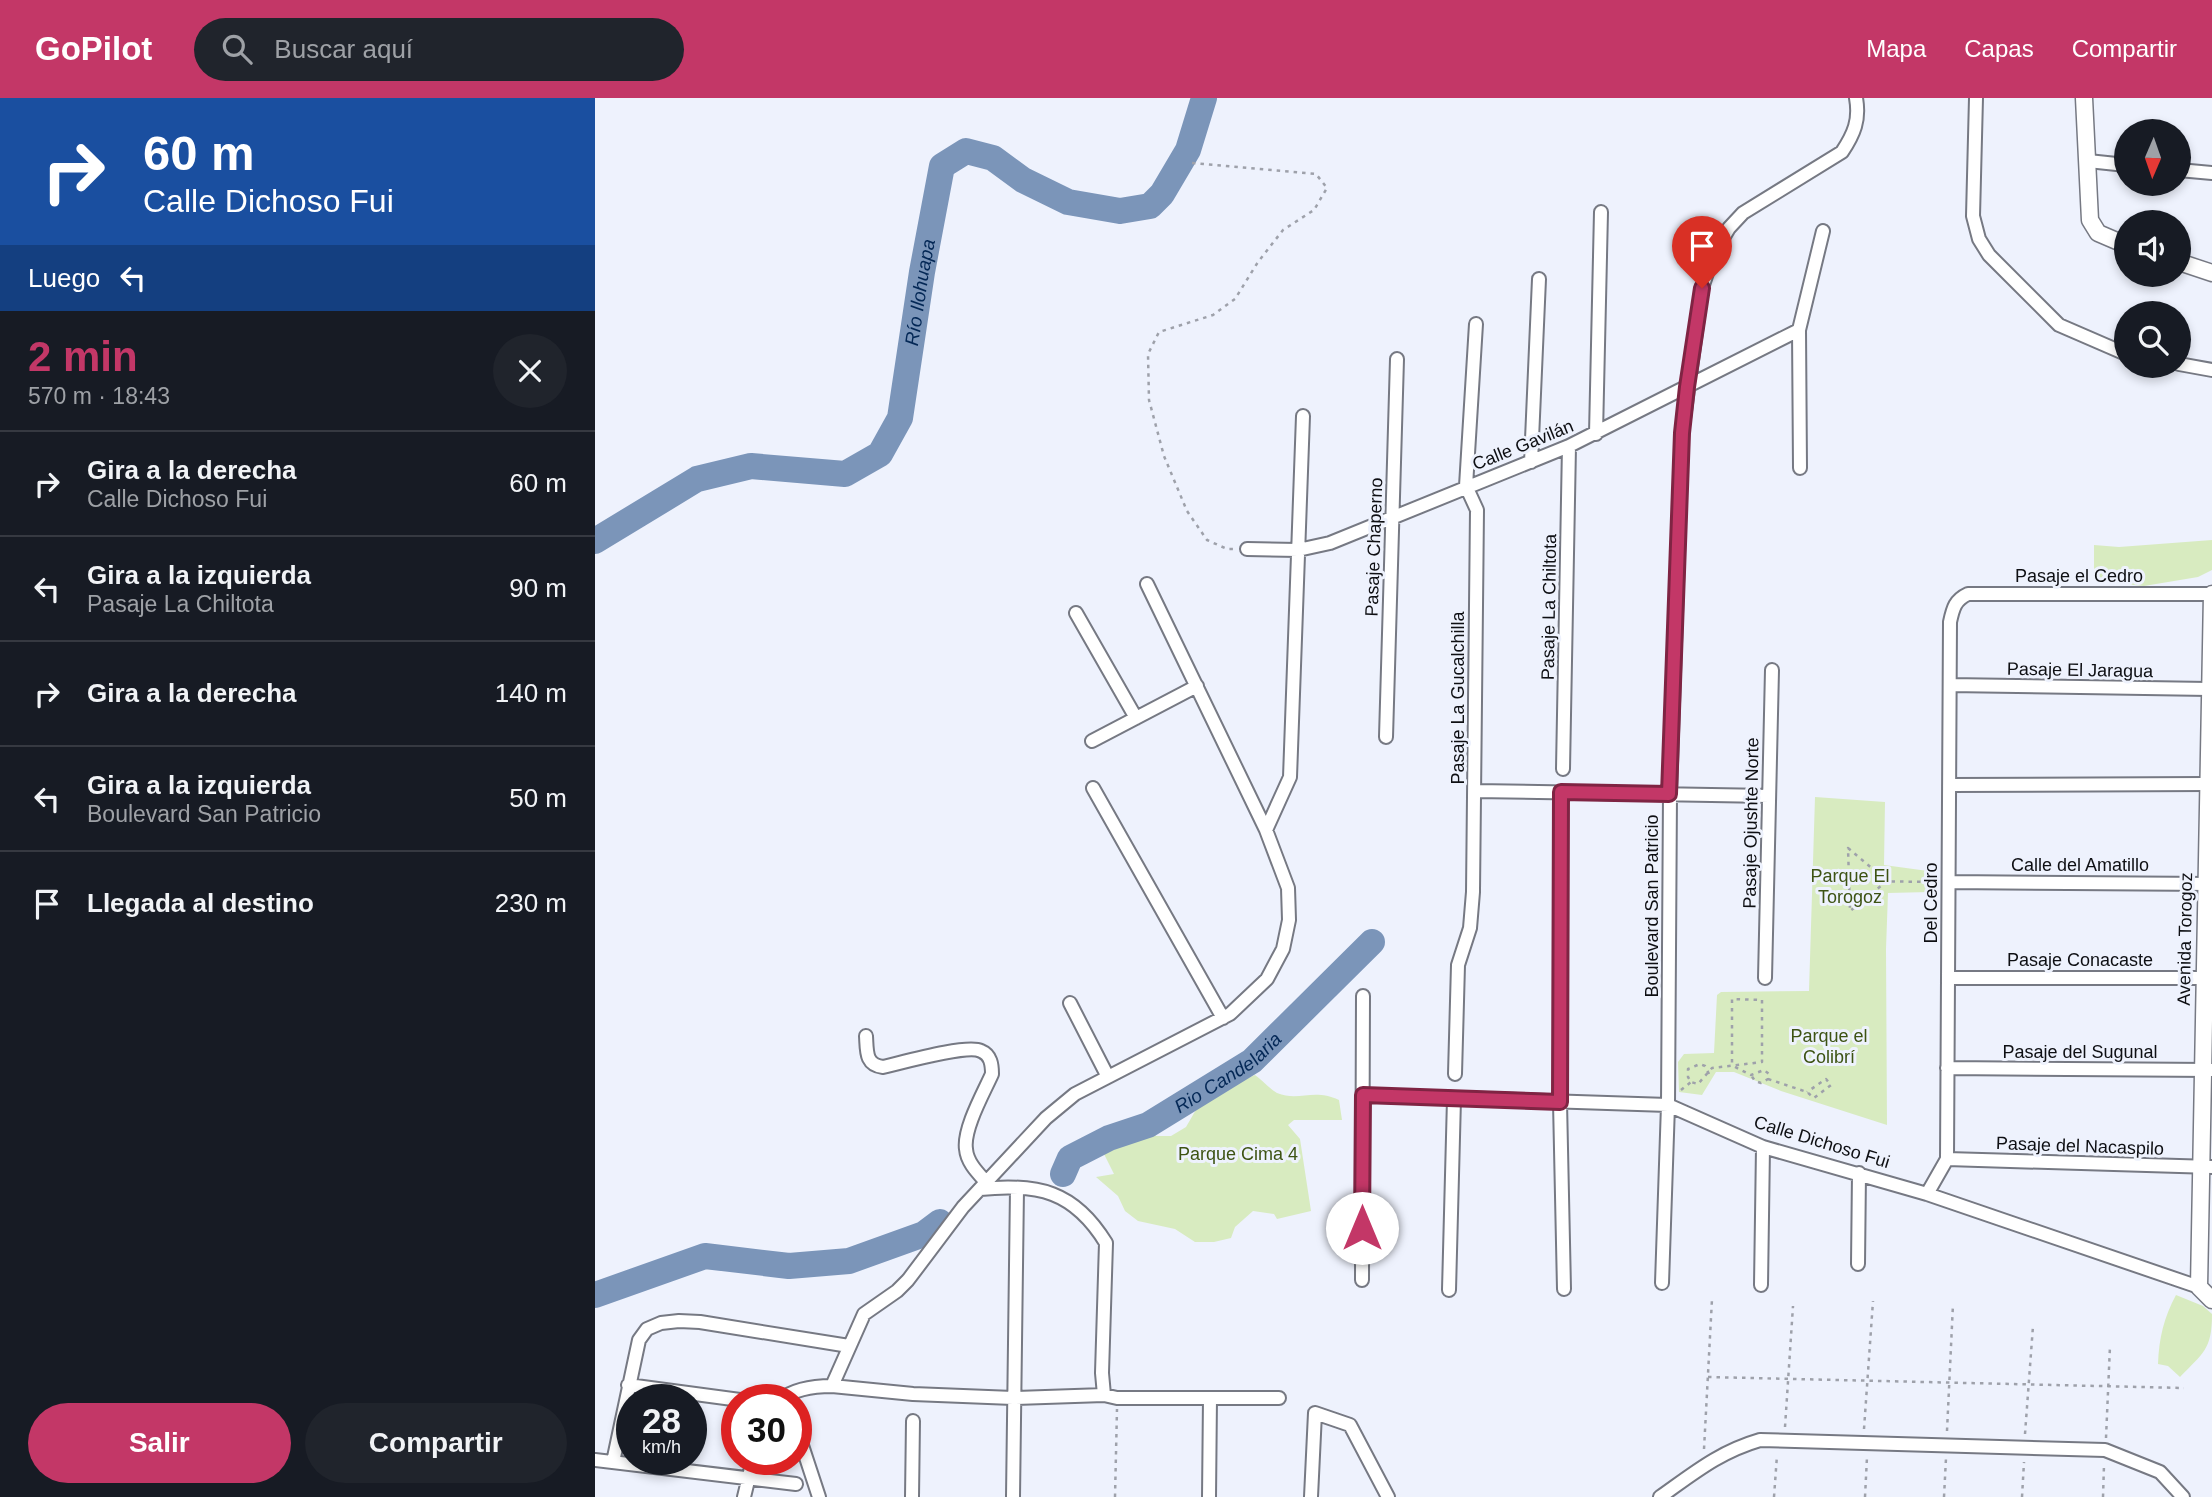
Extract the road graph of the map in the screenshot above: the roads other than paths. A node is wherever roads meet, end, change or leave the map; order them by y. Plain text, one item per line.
1 (1856, 98) edge
2 (1976, 98) edge
3 (2084, 98) edge
4 (2088, 161) junction
5 (2114, 164) edge
6 (2191, 171) edge
7 (2212, 173) edge
8 (1601, 212) dead end
9 (1823, 232) dead end
10 (2114, 240) edge
11 (2191, 266) edge
12 (2212, 273) edge
13 (1539, 279) dead end
14 (1476, 324) dead end
15 (1799, 330) junction
16 (2114, 350) edge
17 (1397, 359) dead end
18 (2191, 366) edge
19 (2212, 370) edge
20 (1687, 387) junction
21 (1303, 416) dead end
22 (1596, 434) junction
23 (1569, 446) junction
24 (1531, 462) junction
25 (1800, 468) dead end
26 (1466, 486) junction
27 (1392, 517) junction
28 (1247, 549) road end
29 (1298, 550) junction
30 (1147, 584) dead end
31 (2211, 594) edge
32 (1953, 608) joint
33 (1076, 612) dead end
34 (1773, 670) dead end
35 (1950, 685) junction
36 (1196, 686) junction
37 (2209, 689) junction
38 (1136, 718) junction
39 (1386, 737) dead end
40 (1091, 741) dead end
41 (1563, 769) dead end
42 (2207, 783) junction
43 (1949, 785) junction
44 (1093, 788) dead end
45 (1475, 791) junction
46 (1561, 792) junction
47 (1669, 794) junction
48 (1769, 796) junction
49 (1266, 830) junction
50 (1949, 882) junction
51 (2209, 884) edge
52 (1765, 978) dead end
53 (1948, 978) junction
54 (2208, 978) edge
55 (1363, 996) dead end
56 (1070, 1003) dead end
57 (1223, 1018) junction
58 (866, 1036) dead end
59 (1947, 1068) junction
60 (2207, 1070) edge
61 (1455, 1074) dead end
62 (1108, 1077) junction
63 (1363, 1095) junction
64 (1454, 1098) junction
65 (1560, 1102) junction
66 (1668, 1105) junction
67 (1763, 1147) junction
68 (1947, 1159) junction
69 (2206, 1167) edge
70 (1859, 1173) junction
71 (983, 1185) junction
72 (1017, 1189) junction
73 (1927, 1194) junction
74 (1858, 1264) dead end
75 (2206, 1265) edge
76 (1362, 1280) dead end
77 (1661, 1283) dead end
78 (1761, 1285) dead end
79 (2199, 1287) junction
80 (1564, 1289) dead end
81 (1449, 1290) dead end
82 (2212, 1300) edge
83 (849, 1346) junction
84 (628, 1384) edge
85 (832, 1386) junction
86 (812, 1387) edge
87 (1111, 1396) junction
88 (1013, 1398) junction
89 (1210, 1398) junction
90 (1279, 1398) dead end
91 (913, 1421) dead end
92 (616, 1447) edge
93 (595, 1460) edge
94 (613, 1462) junction
95 (749, 1475) edge
96 (812, 1475) edge
97 (748, 1480) junction
98 (796, 1484) dead end
99 (744, 1497) edge
100 (819, 1497) edge
101 (912, 1497) edge
102 (1013, 1497) edge
103 (1209, 1497) edge
104 (1311, 1497) edge
105 (1388, 1497) edge
106 (1660, 1497) edge
107 (2183, 1497) edge

1 - 20 street, Boulevard San Patricio
2 - 16 street
3 - 4 street
4 - 5 street
4 - 10 street
6 - 7 street
8 - 22 street
9 - 15 street
11 - 12 street
13 - 24 street
14 - 26 street, Pasaje La Gucalchilla
15 - 20 street, Calle Gavilán
15 - 25 street
17 - 27 street, Pasaje Chaperno
18 - 19 street
20 - 22 street, Calle Gavilán
20 - 47 street, Boulevard San Patricio
21 - 29 street
22 - 23 street, Calle Gavilán
23 - 24 street, Calle Gavilán
23 - 41 street, Pasaje La Chiltota
24 - 26 street, Calle Gavilán
26 - 27 street, Calle Gavilán
26 - 45 street, Pasaje La Gucalchilla
27 - 29 street, Calle Gavilán
27 - 39 street, Pasaje Chaperno
28 - 29 street, Calle Gavilán
29 - 49 street
30 - 36 street
31 - 32 street, Pasaje el Cedro
31 - 37 street, Avenida Torogoz
32 - 35 street, Del Cedro
33 - 38 street
34 - 48 street, Pasaje Ojushte Norte
35 - 37 street, Pasaje El Jaragua
35 - 43 street, Del Cedro
36 - 38 street
36 - 49 street
37 - 42 street, Avenida Torogoz
38 - 40 street
42 - 43 street
42 - 51 street, Avenida Torogoz
43 - 50 street, Del Cedro
44 - 57 street
45 - 46 street
45 - 61 street, Pasaje La Gucalchilla
46 - 47 street
46 - 65 street
47 - 48 street
47 - 66 street, Boulevard San Patricio
48 - 52 street, Pasaje Ojushte Norte
49 - 57 street
50 - 51 street, Calle del Amatillo
50 - 53 street, Del Cedro
51 - 54 street, Avenida Torogoz
53 - 54 street, Pasaje Conacaste
53 - 59 street, Del Cedro
54 - 60 street, Avenida Torogoz
55 - 63 street
56 - 62 street
57 - 62 street
58 - 71 street
59 - 60 street, Pasaje del Sugunal
59 - 68 street, Del Cedro
60 - 69 street, Avenida Torogoz
62 - 71 street
63 - 64 street, Calle Dichoso Fui
63 - 76 street
64 - 65 street, Calle Dichoso Fui
64 - 81 street
65 - 66 street, Calle Dichoso Fui
65 - 80 street
66 - 67 street, Calle Dichoso Fui
66 - 77 street, Boulevard San Patricio
67 - 70 street, Calle Dichoso Fui
67 - 78 street
68 - 69 street, Pasaje del Nacaspilo
68 - 73 street, Del Cedro
69 - 75 street, Avenida Torogoz
70 - 73 street, Calle Dichoso Fui
70 - 74 street
71 - 72 street
71 - 83 street
72 - 87 street
72 - 88 street
73 - 79 street, Calle Dichoso Fui
75 - 79 street, Avenida Torogoz
79 - 82 street, Calle Dichoso Fui
83 - 84 street
83 - 85 street
85 - 86 street
85 - 88 street
87 - 88 street
87 - 89 street
88 - 102 street
89 - 90 street
89 - 103 street
91 - 101 street
92 - 94 street
93 - 94 street
94 - 97 street
95 - 97 street
96 - 100 street
97 - 98 street
97 - 99 street
104 - 105 street
106 - 107 street

